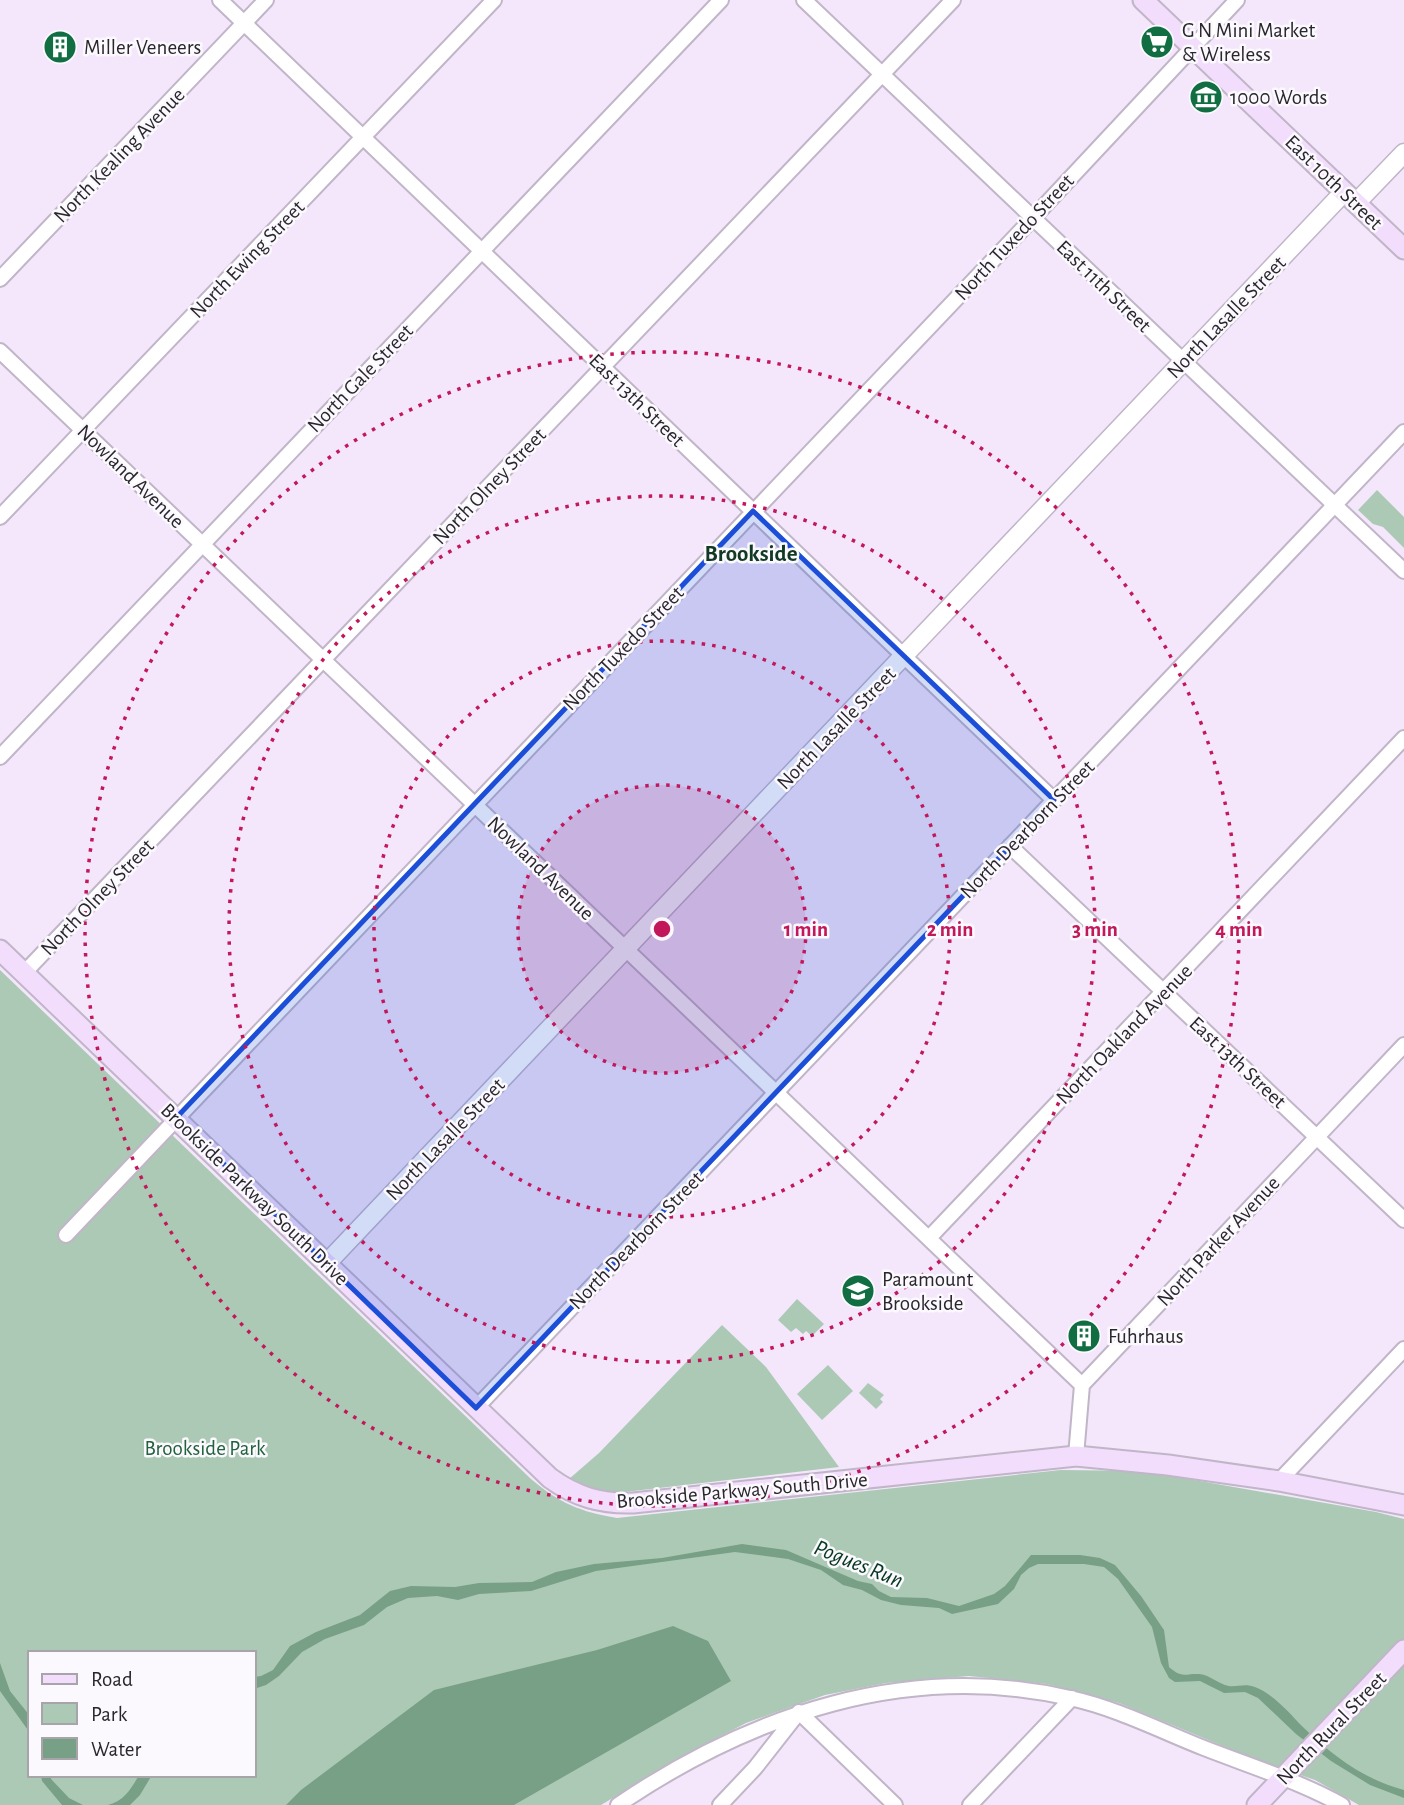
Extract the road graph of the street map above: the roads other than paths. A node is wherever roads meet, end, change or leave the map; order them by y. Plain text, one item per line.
1 (220, 0) edge
2 (266, 0) edge
3 (494, 0) edge
4 (721, 0) edge
5 (804, 0) edge
6 (953, 0) edge
7 (1143, 0) edge
8 (1237, 0) edge
9 (244, 23) junction
10 (1192, 47) junction
11 (882, 74) junction
12 (363, 137) junction
13 (1404, 153) edge
14 (1350, 198) junction
15 (1033, 218) junction
16 (1404, 249) edge
17 (482, 251) junction
18 (0, 279) edge
19 (0, 351) edge
20 (1183, 362) junction
21 (603, 367) junction
22 (83, 430) junction
23 (1404, 432) edge
24 (1335, 505) junction
25 (753, 511) junction
26 (0, 517) edge
27 (202, 544) junction
28 (1404, 571) edge
29 (904, 656) junction
30 (323, 660) junction
31 (1404, 738) edge
32 (0, 757) edge
33 (1054, 800) junction
34 (474, 804) junction
35 (1010, 846) junction
36 (626, 949) junction
37 (0, 950) edge
38 (24, 973) junction
39 (1164, 992) junction
40 (1404, 1045) edge
41 (776, 1093) junction
42 (176, 1118) junction
43 (1317, 1137) junction
44 (1404, 1220) edge
45 (66, 1235) dead end
46 (929, 1238) junction
47 (327, 1263) junction
48 (1404, 1349) edge
49 (1082, 1385) junction
50 (477, 1408) junction
51 (1076, 1456) junction
52 (1279, 1480) junction
53 (1404, 1505) edge
54 (1404, 1650) edge
55 (1072, 1698) junction
56 (799, 1712) junction
57 (1282, 1779) junction
58 (625, 1803) edge
59 (720, 1805) edge
60 (895, 1805) edge
61 (970, 1805) edge
62 (1257, 1805) edge
63 (1342, 1805) edge

1 - 9 street, East 13th Street
2 - 9 street, North Kealing Avenue
3 - 12 street, North Ewing Street
4 - 17 street, North Gale Street
5 - 11 street, East 11th Street
6 - 11 street, North Olney Street
7 - 10 main road, East 10th Street
8 - 10 street, North Tuxedo Street
9 - 12 street, East 13th Street
9 - 18 street, North Kealing Avenue
10 - 14 main road, East 10th Street
10 - 15 street, North Tuxedo Street
11 - 15 street, East 11th Street
11 - 21 street, North Olney Street
12 - 17 street, East 13th Street
12 - 22 street, North Ewing Street
13 - 14 street, North Lasalle Street
14 - 16 main road, East 10th Street
14 - 20 street, North Lasalle Street
15 - 20 street, East 11th Street
15 - 25 street, North Tuxedo Street
17 - 21 street, East 13th Street
17 - 27 street, North Gale Street
19 - 22 street, Nowland Avenue
20 - 24 street, East 11th Street
20 - 29 street, North Lasalle Street
21 - 25 street, East 13th Street
21 - 30 street, North Olney Street
22 - 26 street, North Ewing Street
22 - 27 street, Nowland Avenue
23 - 24 street, North Dearborn Street
24 - 28 street, East 11th Street
24 - 33 street, North Dearborn Street
25 - 29 street, East 13th Street
25 - 34 street, North Tuxedo Street
27 - 30 street, Nowland Avenue
27 - 32 street, North Gale Street
29 - 33 street, East 13th Street
29 - 36 street, North Lasalle Street
30 - 34 street, Nowland Avenue
30 - 38 street, North Olney Street
31 - 39 street, North Oakland Avenue
33 - 35 street, North Dearborn Street
34 - 36 street, Nowland Avenue
34 - 42 street, North Tuxedo Street
35 - 39 street, East 13th Street
35 - 41 street, North Dearborn Street
36 - 41 street, Nowland Avenue
36 - 47 street, North Lasalle Street
37 - 38 main road, Brookside Parkway South Drive
38 - 42 main road, Brookside Parkway South Drive
39 - 43 street, East 13th Street
39 - 46 street, North Oakland Avenue
40 - 43 street, North Parker Avenue
41 - 46 street, Nowland Avenue
41 - 50 street, North Dearborn Street
42 - 45 street, North Tuxedo Street
42 - 47 main road, Brookside Parkway South Drive
43 - 44 street, East 13th Street
43 - 49 street, North Parker Avenue
46 - 49 street, Nowland Avenue
47 - 50 main road, Brookside Parkway South Drive
48 - 52 street
49 - 51 street
50 - 51 main road, Brookside Parkway South Drive
51 - 52 main road, Brookside Parkway South Drive
52 - 53 main road, Brookside Parkway South Drive
54 - 57 main road, North Rural Street
55 - 56 street
55 - 57 street
55 - 61 street
56 - 58 street
56 - 59 street
56 - 60 street
57 - 62 main road, North Rural Street
57 - 63 street

